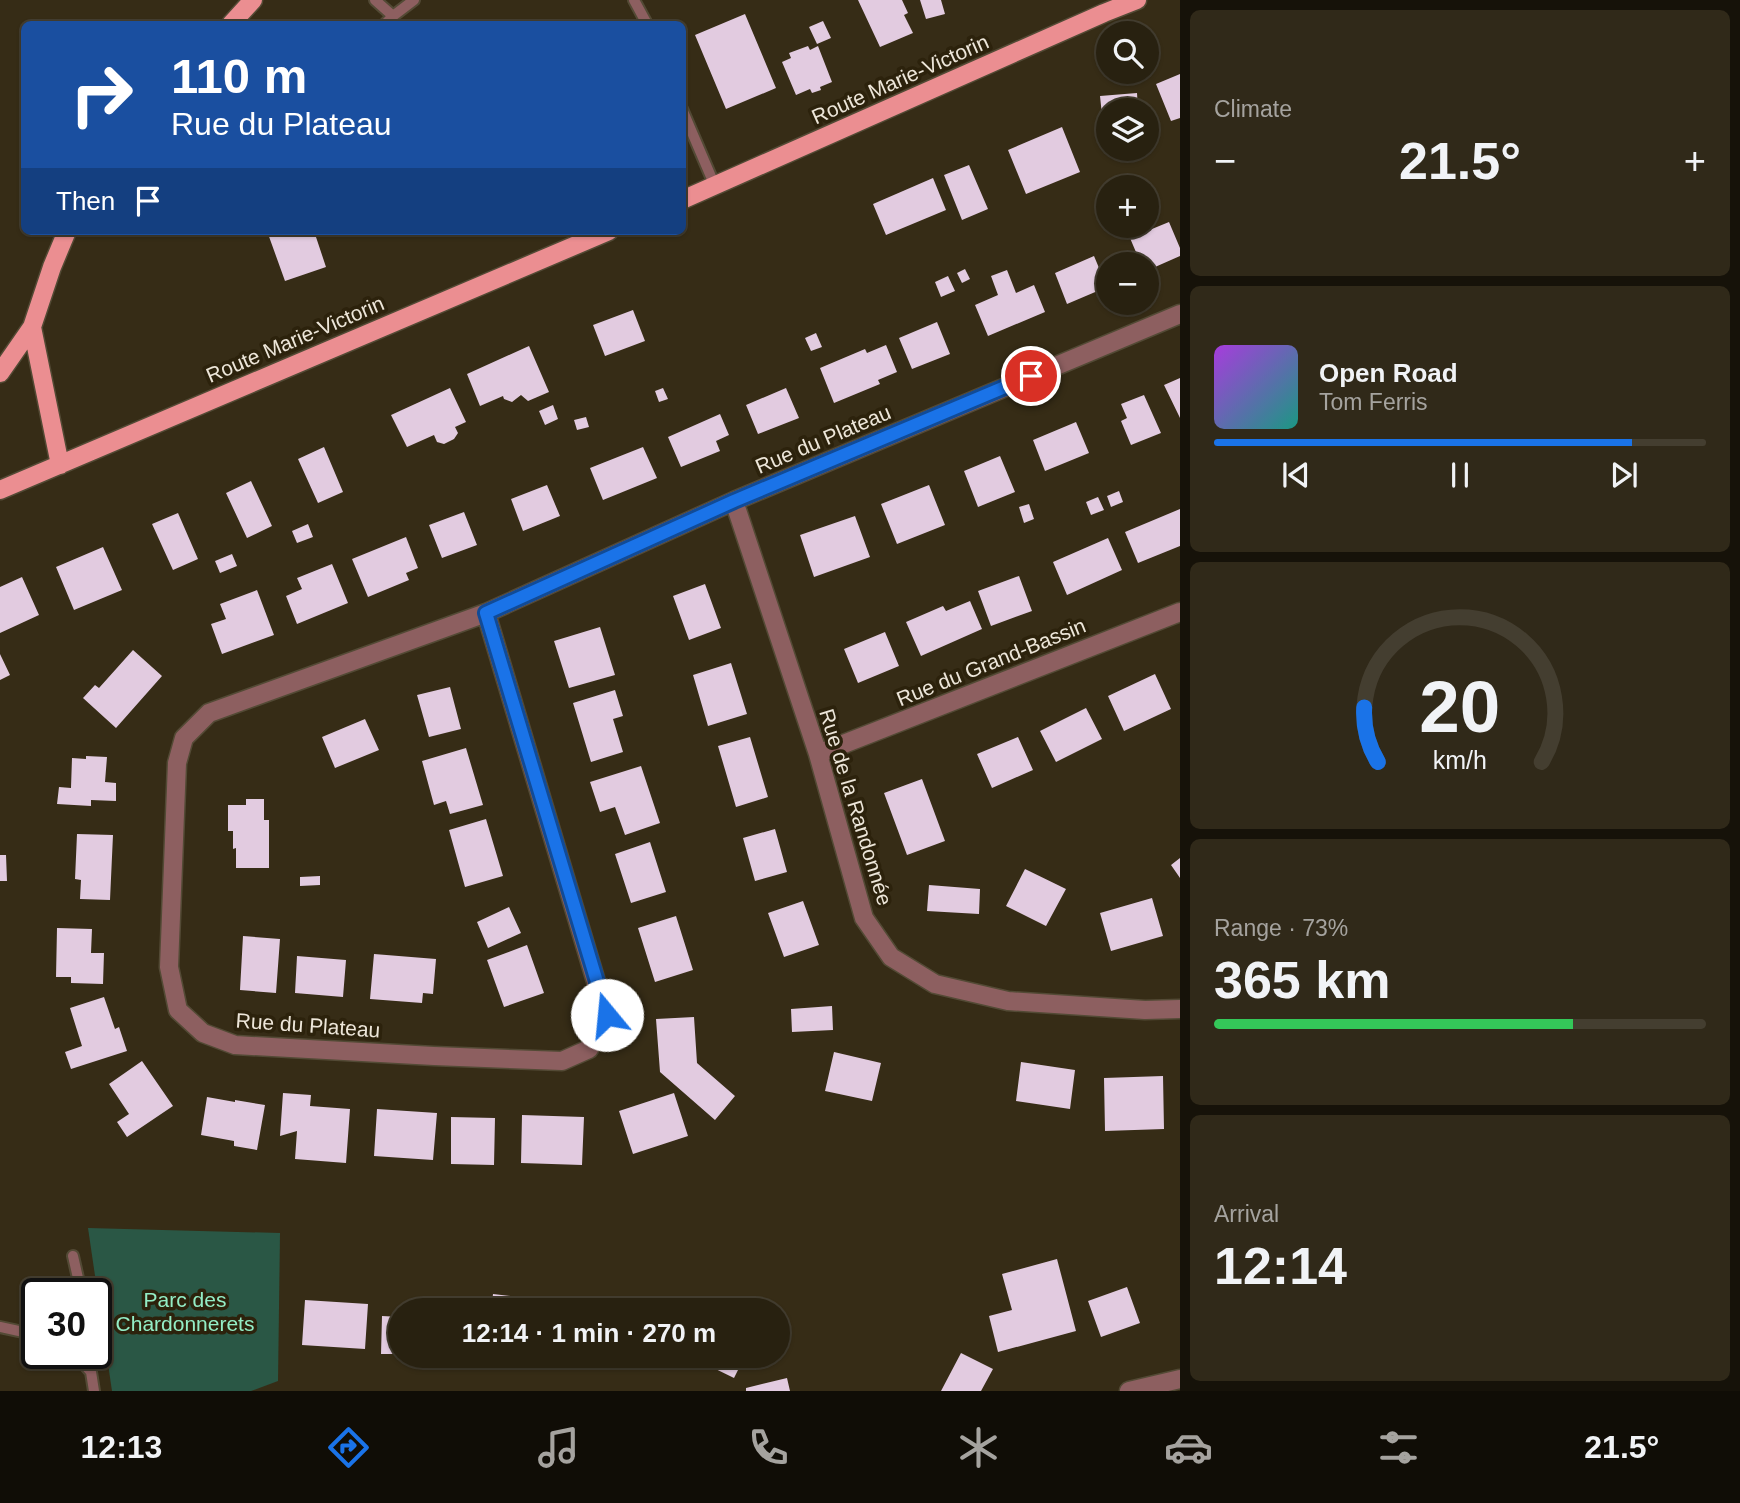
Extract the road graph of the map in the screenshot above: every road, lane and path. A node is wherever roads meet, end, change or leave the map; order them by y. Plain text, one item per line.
1 (253, 0) edge
2 (375, 0) edge
3 (414, 0) edge
4 (634, 0) edge
5 (1137, 0) edge
6 (389, 20) edge
7 (234, 21) edge
8 (645, 21) edge
9 (686, 118) edge
10 (715, 186) junction
11 (686, 198) edge
12 (65, 235) edge
13 (600, 235) edge
14 (1180, 314) edge
15 (33, 327) junction
16 (0, 373) edge
17 (60, 465) junction
18 (0, 490) edge
19 (734, 501) junction
20 (1180, 612) edge
21 (486, 613) junction
22 (818, 754) junction
23 (1180, 1009) edge
24 (74, 1256) dead end
25 (78, 1278) edge
26 (0, 1327) edge
27 (21, 1332) edge
28 (87, 1369) edge
29 (1180, 1379) edge
30 (94, 1391) edge
31 (1129, 1391) edge

1 - 7 main road
2 - 6 lane
3 - 6 lane
4 - 8 lane
5 - 10 main road, Route Marie-Victorin
9 - 10 lane
10 - 11 main road, Route Marie-Victorin
12 - 15 main road
13 - 17 main road, Route Marie-Victorin
14 - 19 street, Rue du Plateau
15 - 16 main road
15 - 17 main road
17 - 18 main road, Route Marie-Victorin
19 - 21 street, Rue du Plateau
19 - 22 street, Rue de la Randonnée
20 - 22 street, Rue du Grand-Bassin
21 - 21 street, Rue du Plateau
22 - 23 street, Rue de la Randonnée
24 - 25 lane
26 - 27 lane
28 - 30 lane
29 - 31 street

